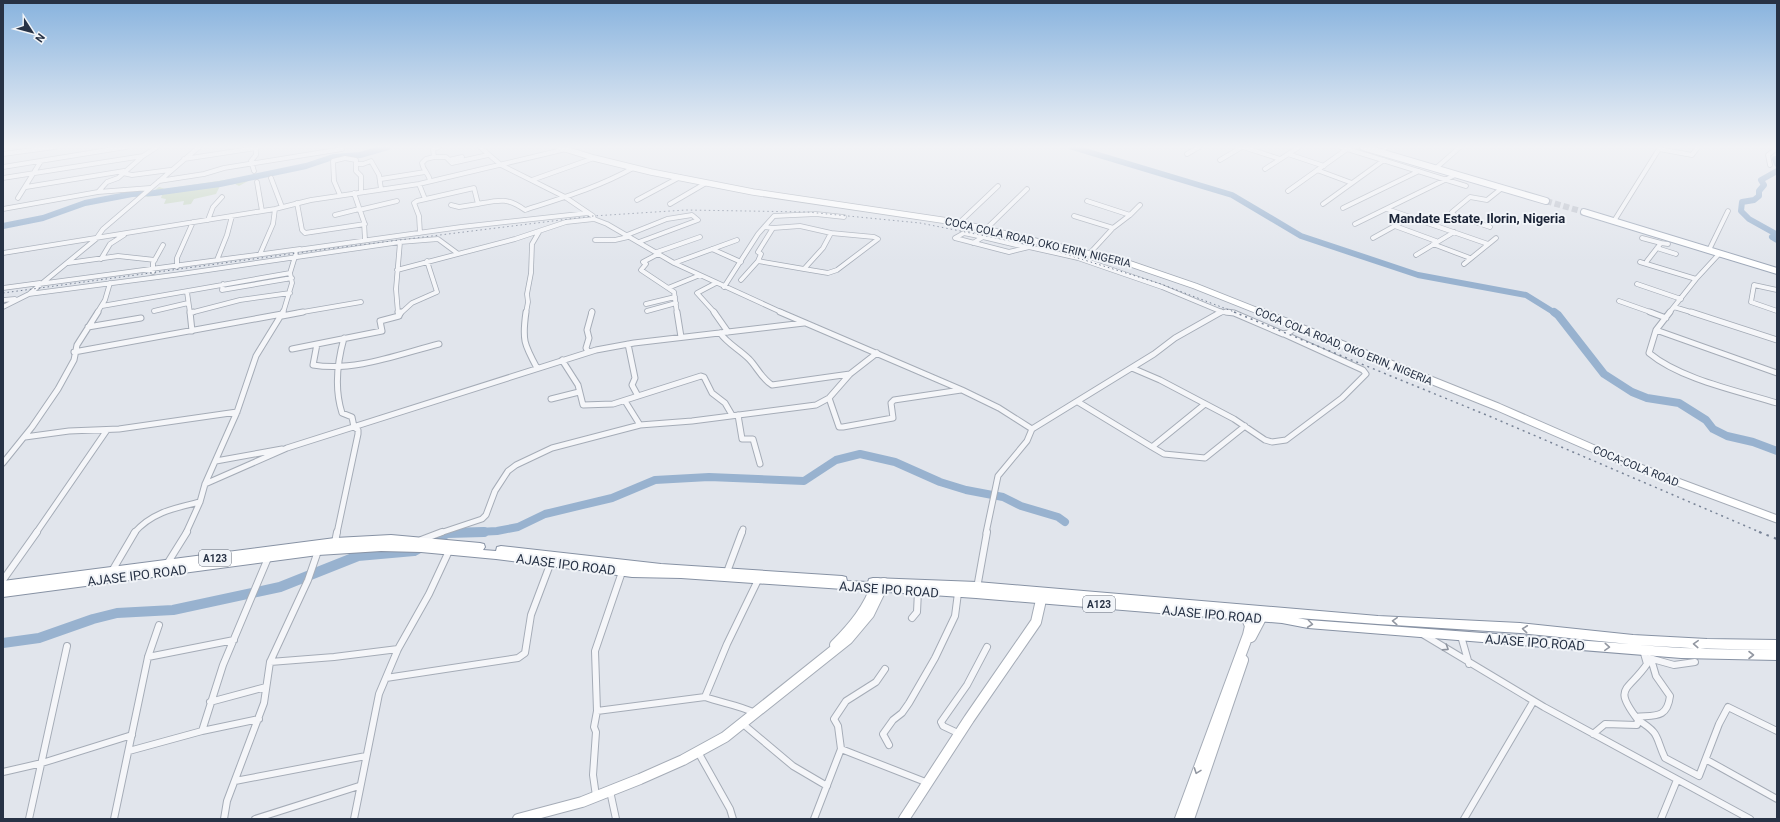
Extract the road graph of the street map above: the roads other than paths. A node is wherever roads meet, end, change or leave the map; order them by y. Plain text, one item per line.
1 (37, 185) edge
2 (104, 185) edge
3 (153, 185) edge
4 (258, 185) edge
5 (274, 185) edge
6 (336, 185) edge
7 (361, 185) edge
8 (381, 185) edge
9 (409, 185) edge
10 (420, 185) edge
11 (542, 185) edge
12 (597, 185) edge
13 (664, 185) edge
14 (702, 185) edge
15 (718, 185) edge
16 (1296, 185) edge
17 (1349, 185) edge
18 (1390, 185) edge
19 (1436, 185) edge
20 (1492, 185) edge
21 (1496, 185) edge
22 (1636, 185) edge
23 (998, 186) dead end
24 (26, 187) joint
25 (150, 188) junction
26 (1502, 188) junction
27 (382, 189) junction
28 (1027, 189) dead end
29 (1288, 191) dead end
30 (98, 192) junction
31 (361, 192) junction
32 (354, 193) junction
33 (340, 195) junction
34 (565, 197) junction
35 (18, 198) dead end
36 (222, 198) dead end
37 (425, 199) junction
38 (637, 200) dead end
39 (397, 201) dead end
40 (1087, 201) dead end
41 (298, 202) junction
42 (478, 204) junction
43 (670, 204) dead end
44 (1323, 204) dead end
45 (452, 205) dead end
46 (1140, 205) dead end
47 (282, 207) junction
48 (1343, 208) dead end
49 (3, 209) edge
50 (275, 209) junction
51 (1387, 209) junction
52 (359, 210) junction
53 (262, 211) junction
54 (1584, 211) tunnel mouth
55 (1728, 211) dead end
56 (588, 213) junction
57 (335, 215) dead end
58 (1130, 215) junction
59 (232, 216) junction
60 (1074, 216) dead end
61 (844, 217) dead end
62 (1411, 217) junction
63 (594, 219) junction
64 (208, 220) junction
65 (1615, 220) junction
66 (193, 222) junction
67 (959, 223) junction
68 (365, 224) junction
69 (1355, 224) dead end
70 (1395, 226) junction
71 (764, 227) junction
72 (1490, 227) dead end
73 (773, 228) junction
74 (1113, 228) junction
75 (103, 229) junction
76 (986, 229) junction
77 (128, 232) junction
78 (539, 232) junction
79 (1454, 232) junction
80 (420, 233) junction
81 (831, 233) junction
82 (116, 234) junction
83 (530, 235) junction
84 (628, 236) junction
85 (535, 237) junction
86 (700, 237) dead end
87 (983, 237) junction
88 (1372, 238) dead end
89 (1496, 238) dead end
90 (1642, 238) dead end
91 (96, 239) junction
92 (365, 240) junction
93 (595, 240) dead end
94 (736, 240) dead end
95 (1669, 240) junction
96 (400, 242) junction
97 (639, 242) junction
98 (1434, 242) junction
99 (973, 243) junction
100 (1661, 243) junction
101 (1488, 244) junction
102 (163, 245) dead end
103 (1028, 247) junction
104 (1657, 248) junction
105 (1710, 248) junction
106 (300, 249) junction
107 (712, 249) junction
108 (1663, 250) junction
109 (3, 252) edge
110 (457, 253) junction
111 (658, 253) junction
112 (1090, 253) junction
113 (1720, 253) junction
114 (260, 254) junction
115 (1676, 254) dead end
116 (1416, 255) dead end
117 (294, 257) junction
118 (1470, 258) junction
119 (101, 259) junction
120 (155, 260) junction
121 (217, 260) junction
122 (1647, 260) dead end
123 (427, 261) junction
124 (758, 261) junction
125 (742, 262) junction
126 (1640, 262) dead end
127 (68, 263) junction
128 (674, 263) junction
129 (1464, 264) dead end
130 (177, 266) junction
131 (804, 269) junction
132 (153, 270) junction
133 (397, 270) junction
134 (1777, 270) edge
135 (291, 275) junction
136 (700, 275) junction
137 (155, 277) junction
138 (741, 280) dead end
139 (1696, 280) junction
140 (110, 283) junction
141 (716, 283) junction
142 (40, 284) junction
143 (1636, 284) dead end
144 (1777, 284) edge
145 (724, 286) junction
146 (3, 288) edge
147 (668, 288) junction
148 (1776, 290) edge
149 (187, 292) junction
150 (290, 293) junction
151 (29, 294) junction
152 (20, 298) junction
153 (675, 298) junction
154 (1681, 299) junction
155 (3, 300) edge
156 (1619, 301) dead end
157 (362, 302) dead end
158 (188, 303) junction
159 (676, 303) junction
160 (646, 304) dead end
161 (102, 306) junction
162 (3, 307) edge
163 (1674, 307) junction
164 (154, 311) dead end
165 (592, 311) dead end
166 (647, 311) dead end
167 (1777, 311) edge
168 (1222, 312) junction
169 (190, 313) junction
170 (282, 315) junction
171 (399, 316) junction
172 (141, 318) dead end
173 (1666, 318) junction
174 (804, 323) junction
175 (1296, 327) junction
176 (88, 328) junction
177 (1656, 330) junction
178 (192, 331) junction
179 (728, 332) junction
180 (720, 333) junction
181 (1283, 334) junction
182 (344, 338) junction
183 (681, 338) junction
184 (1777, 340) edge
185 (317, 344) junction
186 (439, 344) dead end
187 (628, 344) junction
188 (292, 349) dead end
189 (74, 352) junction
190 (588, 352) junction
191 (877, 353) junction
192 (562, 360) junction
193 (337, 368) junction
194 (537, 368) junction
195 (1132, 368) junction
196 (1777, 373) edge
197 (850, 374) junction
198 (962, 390) junction
199 (579, 392) junction
200 (638, 396) junction
201 (829, 398) junction
202 (552, 399) dead end
203 (625, 401) junction
204 (1078, 402) junction
205 (1777, 403) edge
206 (1206, 404) junction
207 (1498, 407) joint
208 (237, 412) junction
209 (735, 415) junction
210 (640, 424) junction
211 (354, 426) junction
212 (1245, 426) junction
213 (1032, 429) junction
214 (108, 430) junction
215 (25, 437) junction
216 (1152, 447) junction
217 (287, 448) junction
218 (216, 461) junction
219 (3, 463) edge
220 (760, 464) dead end
221 (205, 484) junction
222 (200, 502) junction
223 (1777, 519) edge
224 (743, 529) dead end
225 (335, 542) junction
226 (420, 544) junction
227 (445, 547) junction
228 (318, 551) junction
229 (268, 558) junction
230 (551, 562) junction
231 (578, 562) junction
232 (167, 564) junction
233 (112, 571) junction
234 (622, 572) junction
235 (727, 572) junction
236 (130, 573) junction
237 (3, 580) edge
238 (758, 580) junction
239 (3, 585) edge
240 (880, 586) junction
241 (977, 590) junction
242 (918, 591) junction
243 (3, 592) edge
244 (958, 593) junction
245 (1041, 600) junction
246 (1246, 616) junction
247 (912, 618) dead end
248 (1261, 618) junction
249 (159, 625) dead end
250 (1422, 633) junction
251 (1461, 636) junction
252 (234, 640) junction
253 (1718, 644) junction
254 (1777, 645) edge
255 (67, 646) dead end
256 (987, 647) dead end
257 (398, 648) junction
258 (1646, 655) junction
259 (1726, 655) junction
260 (1777, 655) edge
261 (148, 657) junction
262 (270, 662) junction
263 (1695, 662) dead end
264 (1469, 664) junction
265 (885, 669) dead end
266 (386, 678) junction
267 (266, 687) junction
268 (705, 697) junction
269 (210, 702) junction
270 (1533, 702) junction
271 (597, 711) junction
272 (755, 713) junction
273 (259, 719) junction
274 (1637, 719) junction
275 (743, 724) junction
276 (202, 731) junction
277 (1777, 731) edge
278 (960, 734) junction
279 (1593, 734) junction
280 (132, 735) junction
281 (889, 745) dead end
282 (841, 749) junction
283 (129, 751) junction
284 (698, 752) junction
285 (366, 756) junction
286 (1707, 760) junction
287 (42, 763) junction
288 (3, 772) edge
289 (1677, 780) junction
290 (235, 781) junction
291 (928, 783) junction
292 (359, 786) junction
293 (827, 786) junction
294 (610, 790) junction
295 (596, 796) junction
296 (1777, 799) edge
297 (545, 815) edge
298 (29, 819) edge
299 (114, 819) edge
300 (224, 819) edge
301 (255, 819) edge
302 (354, 819) edge
303 (518, 819) edge
304 (616, 819) edge
305 (733, 819) edge
306 (814, 819) edge
307 (904, 819) edge
308 (1180, 819) edge
309 (1189, 819) edge
310 (1464, 819) edge
311 (1661, 819) edge
312 (1750, 819) edge

1 - 24 street
2 - 30 street
3 - 25 street
4 - 53 street
5 - 47 street
6 - 33 street
7 - 31 street
8 - 27 street
9 - 27 street
10 - 37 street
11 - 34 street
12 - 34 street
13 - 38 street
14 - 43 street
15 - 67 street, COCA COLA ROAD, OKO ERIN, NIGERIA
16 - 29 street
17 - 44 street
18 - 48 street
19 - 51 street
20 - 26 main road
21 - 26 main road
22 - 65 street
23 - 67 street
24 - 35 street
25 - 30 street
25 - 75 street
26 - 72 street
27 - 31 street
28 - 76 street
30 - 49 street
31 - 32 street
32 - 33 street
32 - 52 street
33 - 41 street
34 - 42 street
34 - 56 street
36 - 64 street
37 - 42 street
37 - 80 street
39 - 52 street
40 - 58 street
41 - 47 street
41 - 68 street
42 - 45 street
46 - 58 street
47 - 50 street
50 - 53 street
50 - 114 street
51 - 62 street
51 - 69 street
52 - 57 street
52 - 68 street
53 - 59 street
54 - 65 main road
55 - 105 street
56 - 63 street
56 - 80 street
58 - 74 street
59 - 64 street
59 - 121 street
60 - 74 street
61 - 71 street
62 - 70 street
62 - 79 street
63 - 78 street
63 - 84 street
64 - 66 street
65 - 95 main road
65 - 105 main road
66 - 77 street
66 - 130 street
67 - 76 street, COCA COLA ROAD, OKO ERIN, NIGERIA
68 - 92 street
70 - 88 street
70 - 98 street
71 - 73 street
71 - 125 street
73 - 81 street
73 - 124 street
74 - 112 street
75 - 82 street
75 - 91 street
76 - 112 street, COCA COLA ROAD, OKO ERIN, NIGERIA
77 - 82 street
77 - 119 street
78 - 83 street
78 - 85 street
79 - 98 street
79 - 101 street
80 - 92 street
81 - 131 street
81 - 131 street
82 - 91 street
83 - 85 street
83 - 110 street
84 - 93 street
84 - 97 street
84 - 97 street
85 - 194 street
86 - 111 street
87 - 99 street
87 - 99 street
87 - 103 street
89 - 101 street
90 - 100 street
91 - 109 street
91 - 127 street
92 - 106 street
94 - 107 street
95 - 100 street
95 - 108 street
95 - 113 main road
96 - 110 street
96 - 117 street
96 - 133 street
97 - 111 street
98 - 116 street
98 - 118 street
99 - 103 street
100 - 104 street
101 - 118 street
102 - 120 street
103 - 168 street
104 - 108 street
104 - 122 street
105 - 134 main road
106 - 114 street
106 - 117 street
107 - 125 street
107 - 128 street
108 - 115 street
110 - 123 street
111 - 128 street
111 - 147 street
112 - 175 street, COCA COLA ROAD, OKO ERIN, NIGERIA
113 - 134 main road
113 - 139 street
114 - 121 street
117 - 135 street
117 - 137 street
118 - 129 street
119 - 120 street
119 - 127 street
120 - 132 street
121 - 130 street
123 - 133 street
123 - 171 street
124 - 131 street
124 - 138 street
125 - 145 street
126 - 139 street
127 - 142 street
128 - 136 street
130 - 132 street
132 - 137 street
132 - 142 street
133 - 171 street
135 - 149 street
135 - 150 street
136 - 141 street
136 - 147 street
137 - 140 street
139 - 154 street
140 - 151 street
140 - 161 street
141 - 145 street
141 - 179 street
142 - 146 street
142 - 151 street
143 - 154 street
144 - 148 street
145 - 174 street
147 - 153 street
148 - 167 street
149 - 158 street
149 - 161 street
150 - 169 street
150 - 170 street
151 - 152 street
152 - 155 street
152 - 162 street
153 - 159 street
153 - 160 street
154 - 163 street
156 - 173 street
157 - 170 street
158 - 164 street
158 - 169 street
159 - 166 street
159 - 183 street
161 - 176 street
163 - 173 street
163 - 184 street
165 - 190 street
168 - 181 street
168 - 195 street
169 - 178 street
170 - 178 street
170 - 208 street
171 - 182 street
172 - 176 street
173 - 177 street
174 - 179 street
174 - 191 street
175 - 181 street
175 - 207 street, COCA COLA ROAD, OKO ERIN, NIGERIA
176 - 189 street
177 - 196 street
177 - 205 street
178 - 189 street
179 - 180 street
180 - 183 street
180 - 197 street
181 - 212 street
182 - 185 street
182 - 193 street
183 - 187 street
185 - 188 street
185 - 193 street
186 - 193 street
187 - 190 street
187 - 200 street
189 - 215 street
190 - 192 street
191 - 197 street
191 - 198 street
192 - 194 street
192 - 199 street
193 - 211 street
194 - 211 street
195 - 204 street
195 - 206 street
197 - 201 street
198 - 201 street
198 - 213 street
199 - 202 street
199 - 203 street
200 - 203 street
200 - 209 street
201 - 209 street
203 - 210 street
204 - 213 street
204 - 216 street
206 - 212 street
206 - 216 street
207 - 223 street, COCA-COLA ROAD
208 - 214 street
208 - 218 street
209 - 210 street
209 - 220 street
210 - 226 street
211 - 217 street
211 - 225 street
212 - 216 street
213 - 241 street
214 - 215 street
214 - 237 street
215 - 219 street
217 - 218 street
217 - 221 street
218 - 221 street
221 - 222 street
222 - 232 street
222 - 233 street
224 - 235 street
225 - 226 highway, AJASE IPO ROAD / A123
225 - 232 highway, AJASE IPO ROAD / A123
226 - 227 highway, AJASE IPO ROAD / A123
226 - 228 highway, AJASE IPO ROAD / A123
227 - 230 highway, AJASE IPO ROAD / A123
227 - 231 highway, AJASE IPO ROAD / A123
227 - 257 street
228 - 229 highway, AJASE IPO ROAD / A123
228 - 262 street
229 - 236 highway, AJASE IPO ROAD / A123
229 - 252 street
230 - 231 highway, AJASE IPO ROAD / A123
230 - 266 street
231 - 234 highway, AJASE IPO ROAD / A123
231 - 235 highway, AJASE IPO ROAD / A123
232 - 236 highway, AJASE IPO ROAD / A123
233 - 236 highway, AJASE IPO ROAD / A123
233 - 239 highway, AJASE IPO ROAD / A123
234 - 238 highway, AJASE IPO ROAD / A123
234 - 271 street
235 - 240 highway, AJASE IPO ROAD / A123
236 - 243 highway, AJASE IPO ROAD / A123
238 - 240 highway, AJASE IPO ROAD / A123
238 - 268 street
240 - 241 highway, AJASE IPO ROAD / A123
240 - 242 highway, AJASE IPO ROAD / A123
240 - 272 street
241 - 244 highway, AJASE IPO ROAD / A123
241 - 245 highway, AJASE IPO ROAD / A123
253 -> 241 highway, AJASE IPO ROAD / A123
242 - 244 highway, AJASE IPO ROAD / A123
242 - 247 street
244 - 281 street
245 - 246 highway, AJASE IPO ROAD / A123
245 - 278 street
246 - 248 highway, AJASE IPO ROAD / A123
246 -> 308 street
248 -> 250 highway, AJASE IPO ROAD / A123
248 - 309 street
249 - 261 street
250 - 251 highway, AJASE IPO ROAD / A123
250 -> 264 street
251 -> 258 highway, AJASE IPO ROAD / A123
251 - 264 street
252 - 261 street
252 - 269 street
253 - 254 highway, AJASE IPO ROAD / A123
253 - 259 highway
255 - 287 street
256 - 278 street
257 - 262 street
257 - 266 street
258 - 259 highway, AJASE IPO ROAD / A123
258 - 263 street
258 - 274 street
258 - 274 street
259 -> 260 highway, AJASE IPO ROAD / A123
261 - 280 street
262 - 267 street
264 - 270 street
265 - 282 street
266 - 285 street
267 - 269 street
267 - 273 street
268 - 271 street
268 - 272 street
269 - 276 street
270 - 279 street
270 - 310 street
271 - 295 street
272 - 275 street
273 - 276 street
273 - 290 street
274 - 279 street
274 - 286 street
275 - 284 street
275 - 293 street
276 - 283 street
277 - 286 street
278 - 291 street
279 - 289 street
280 - 283 street
280 - 287 street
282 - 291 street
282 - 293 street
283 - 299 street
284 - 294 street
284 - 305 street
285 - 290 street
285 - 292 street
286 - 296 street
287 - 288 street
287 - 298 street
289 - 311 street
289 - 312 street
290 - 300 street
291 - 307 street
292 - 301 street
292 - 302 street
293 - 306 street
294 - 295 street
294 - 304 street
295 - 297 street
297 - 303 street

